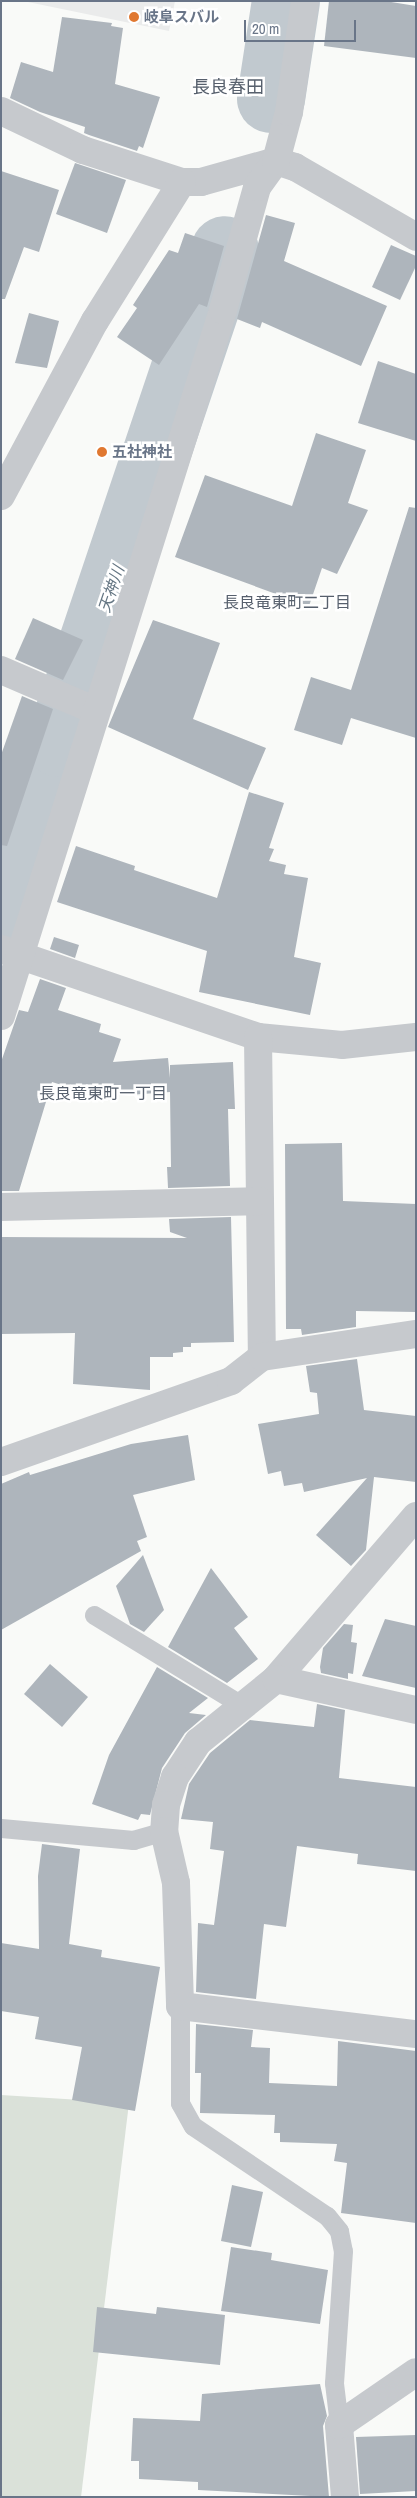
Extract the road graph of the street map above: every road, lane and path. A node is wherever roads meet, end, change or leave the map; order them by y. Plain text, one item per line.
1 (304, 1) edge
2 (1, 111) edge
3 (276, 161) junction
4 (182, 182) junction
5 (416, 237) edge
6 (1, 496) edge
7 (1, 670) edge
8 (80, 704) junction
9 (9, 951) edge
10 (1, 1016) edge
11 (416, 1036) edge
12 (258, 1037) junction
13 (260, 1201) junction
14 (1, 1206) edge
15 (416, 1334) edge
16 (262, 1357) junction
17 (1, 1462) edge
18 (416, 1516) edge
19 (94, 1615) dead end
20 (276, 1679) junction
21 (243, 1706) junction
22 (416, 1710) edge
23 (1, 1828) edge
24 (164, 1831) junction
25 (180, 2006) junction
26 (416, 2034) edge
27 (416, 2372) edge
28 (339, 2424) junction
29 (344, 2497) edge

1 - 3 street
2 - 4 street
3 - 4 street
3 - 5 street
3 - 8 street
4 - 6 street
7 - 8 street
8 - 9 street
9 - 10 street
9 - 12 street
11 - 12 street
12 - 13 street
13 - 14 street
13 - 16 street
15 - 16 street
16 - 17 street
18 - 20 street
19 - 21 lane
20 - 21 street
20 - 22 street
21 - 24 street
23 - 24 lane
24 - 25 street
25 - 26 street
25 - 28 lane
27 - 28 street
28 - 29 street

